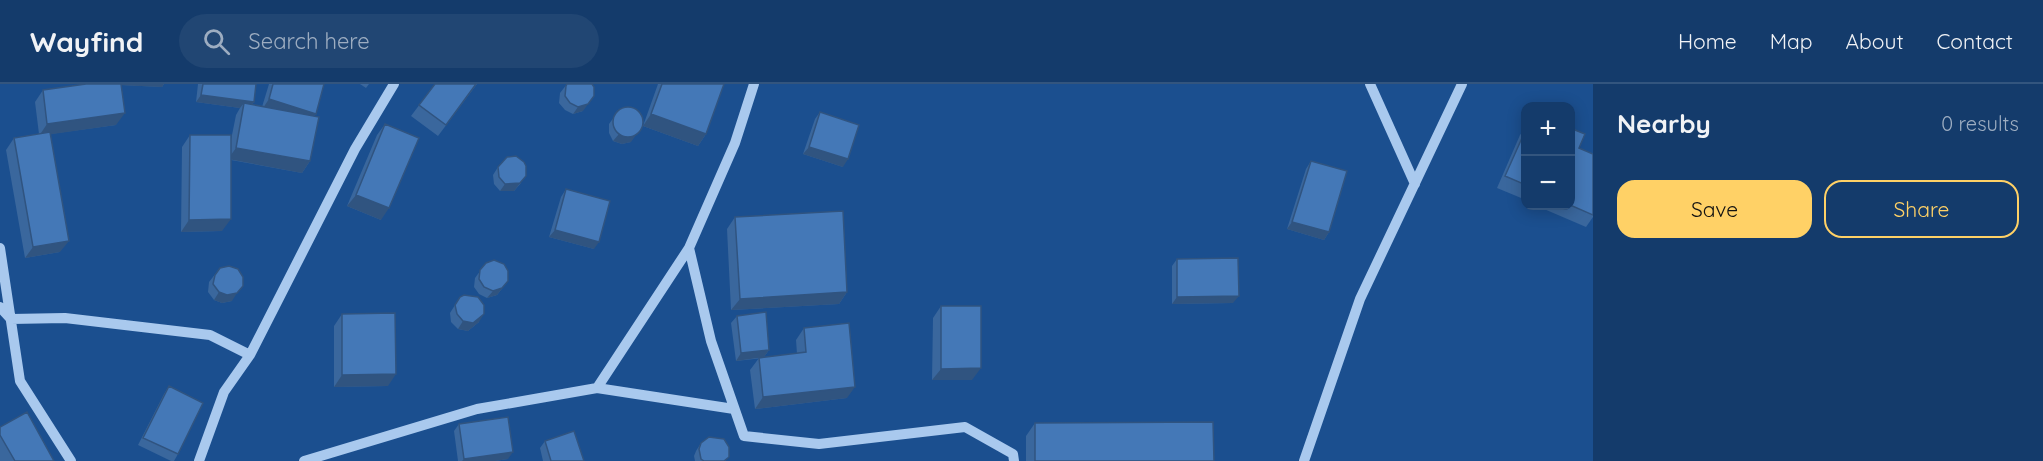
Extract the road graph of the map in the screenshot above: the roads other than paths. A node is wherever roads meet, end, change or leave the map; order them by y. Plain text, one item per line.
1 (394, 84) edge
2 (754, 84) edge
3 (1370, 84) edge
4 (1462, 84) edge
5 (1415, 184) junction
6 (0, 248) edge
7 (689, 248) junction
8 (0, 307) edge
9 (11, 319) junction
10 (250, 355) junction
11 (597, 388) junction
12 (734, 408) junction
13 (71, 461) edge
14 (200, 461) edge
15 (304, 461) edge
16 (1014, 461) edge
17 (1304, 461) edge

1 - 10 street
2 - 7 street
3 - 5 street
4 - 5 street
5 - 17 street
6 - 9 street
7 - 11 street
7 - 12 street
8 - 9 street
9 - 10 street
9 - 13 street
10 - 14 street
11 - 12 street
11 - 15 street
12 - 16 street

